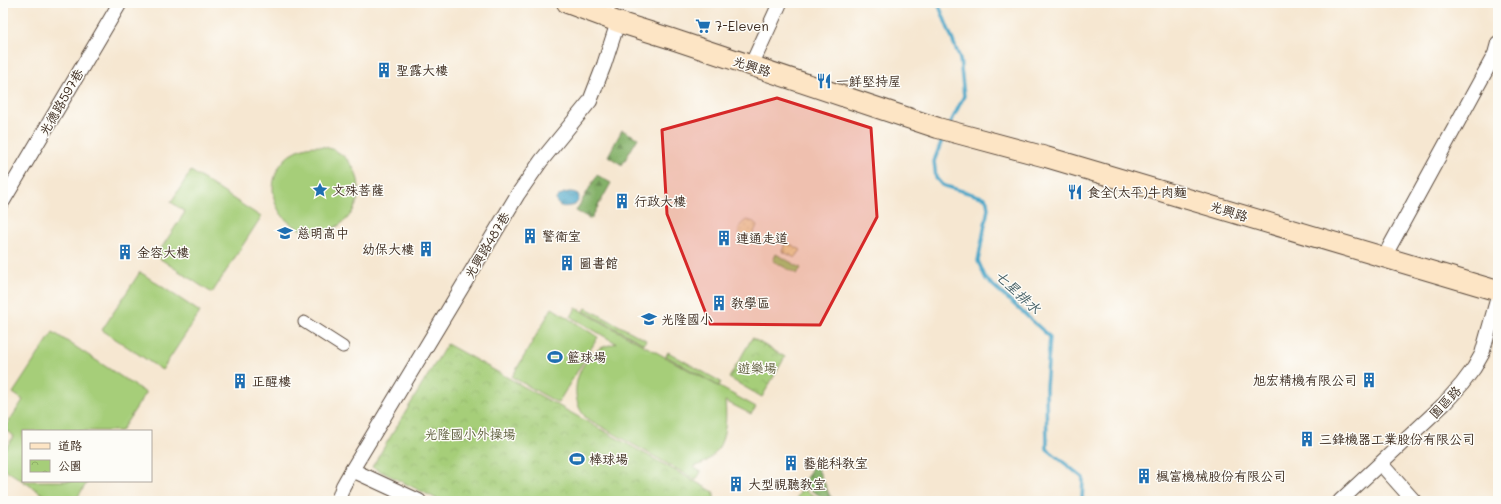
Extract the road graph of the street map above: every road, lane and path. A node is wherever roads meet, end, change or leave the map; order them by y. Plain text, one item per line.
1 (120, 3) edge
2 (567, 3) edge
3 (780, 3) edge
4 (610, 14) edge
5 (1498, 43) edge
6 (750, 66) junction
7 (3, 201) edge
8 (1384, 258) junction
9 (1498, 292) edge
10 (1498, 297) edge
11 (304, 322) dead end
12 (343, 347) dead end
13 (1381, 464) junction
14 (352, 470) junction
15 (338, 501) edge
16 (419, 501) edge
17 (1340, 501) edge
18 (1414, 501) edge

1 - 7 street, 光德路597巷
2 - 4 main road, 光興路
3 - 6 street
4 - 6 main road, 光興路
4 - 14 street, 光興路487巷
5 - 8 street
6 - 8 main road, 光興路
8 - 9 main road, 光興路
10 - 13 street, 園區路
11 - 12 street
13 - 17 street, 園區路
13 - 18 street
14 - 15 street, 光興路487巷
14 - 16 street

